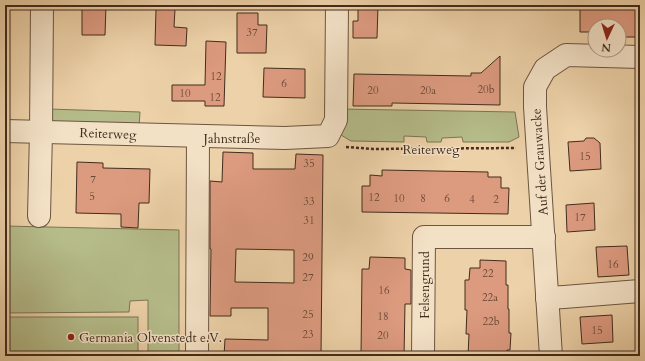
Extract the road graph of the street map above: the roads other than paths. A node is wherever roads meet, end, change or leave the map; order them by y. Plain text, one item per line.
1 (42, 5) edge
2 (337, 5) edge
3 (640, 57) edge
4 (5, 131) edge
5 (41, 132) junction
6 (198, 136) junction
7 (39, 216) dead end
8 (544, 237) junction
9 (640, 291) edge
10 (547, 298) junction
11 (197, 356) edge
12 (424, 356) edge
13 (550, 356) edge

1 - 5 street
2 - 6 street, Jahnstraße
3 - 8 street, Auf der Grauwacke
4 - 5 street, Reiterweg
5 - 6 street, Reiterweg
5 - 7 street
6 - 11 street, Jahnstraße
8 - 10 street, Auf der Grauwacke
8 - 12 street, Felsengrund
9 - 10 street
10 - 13 street, Auf der Grauwacke

